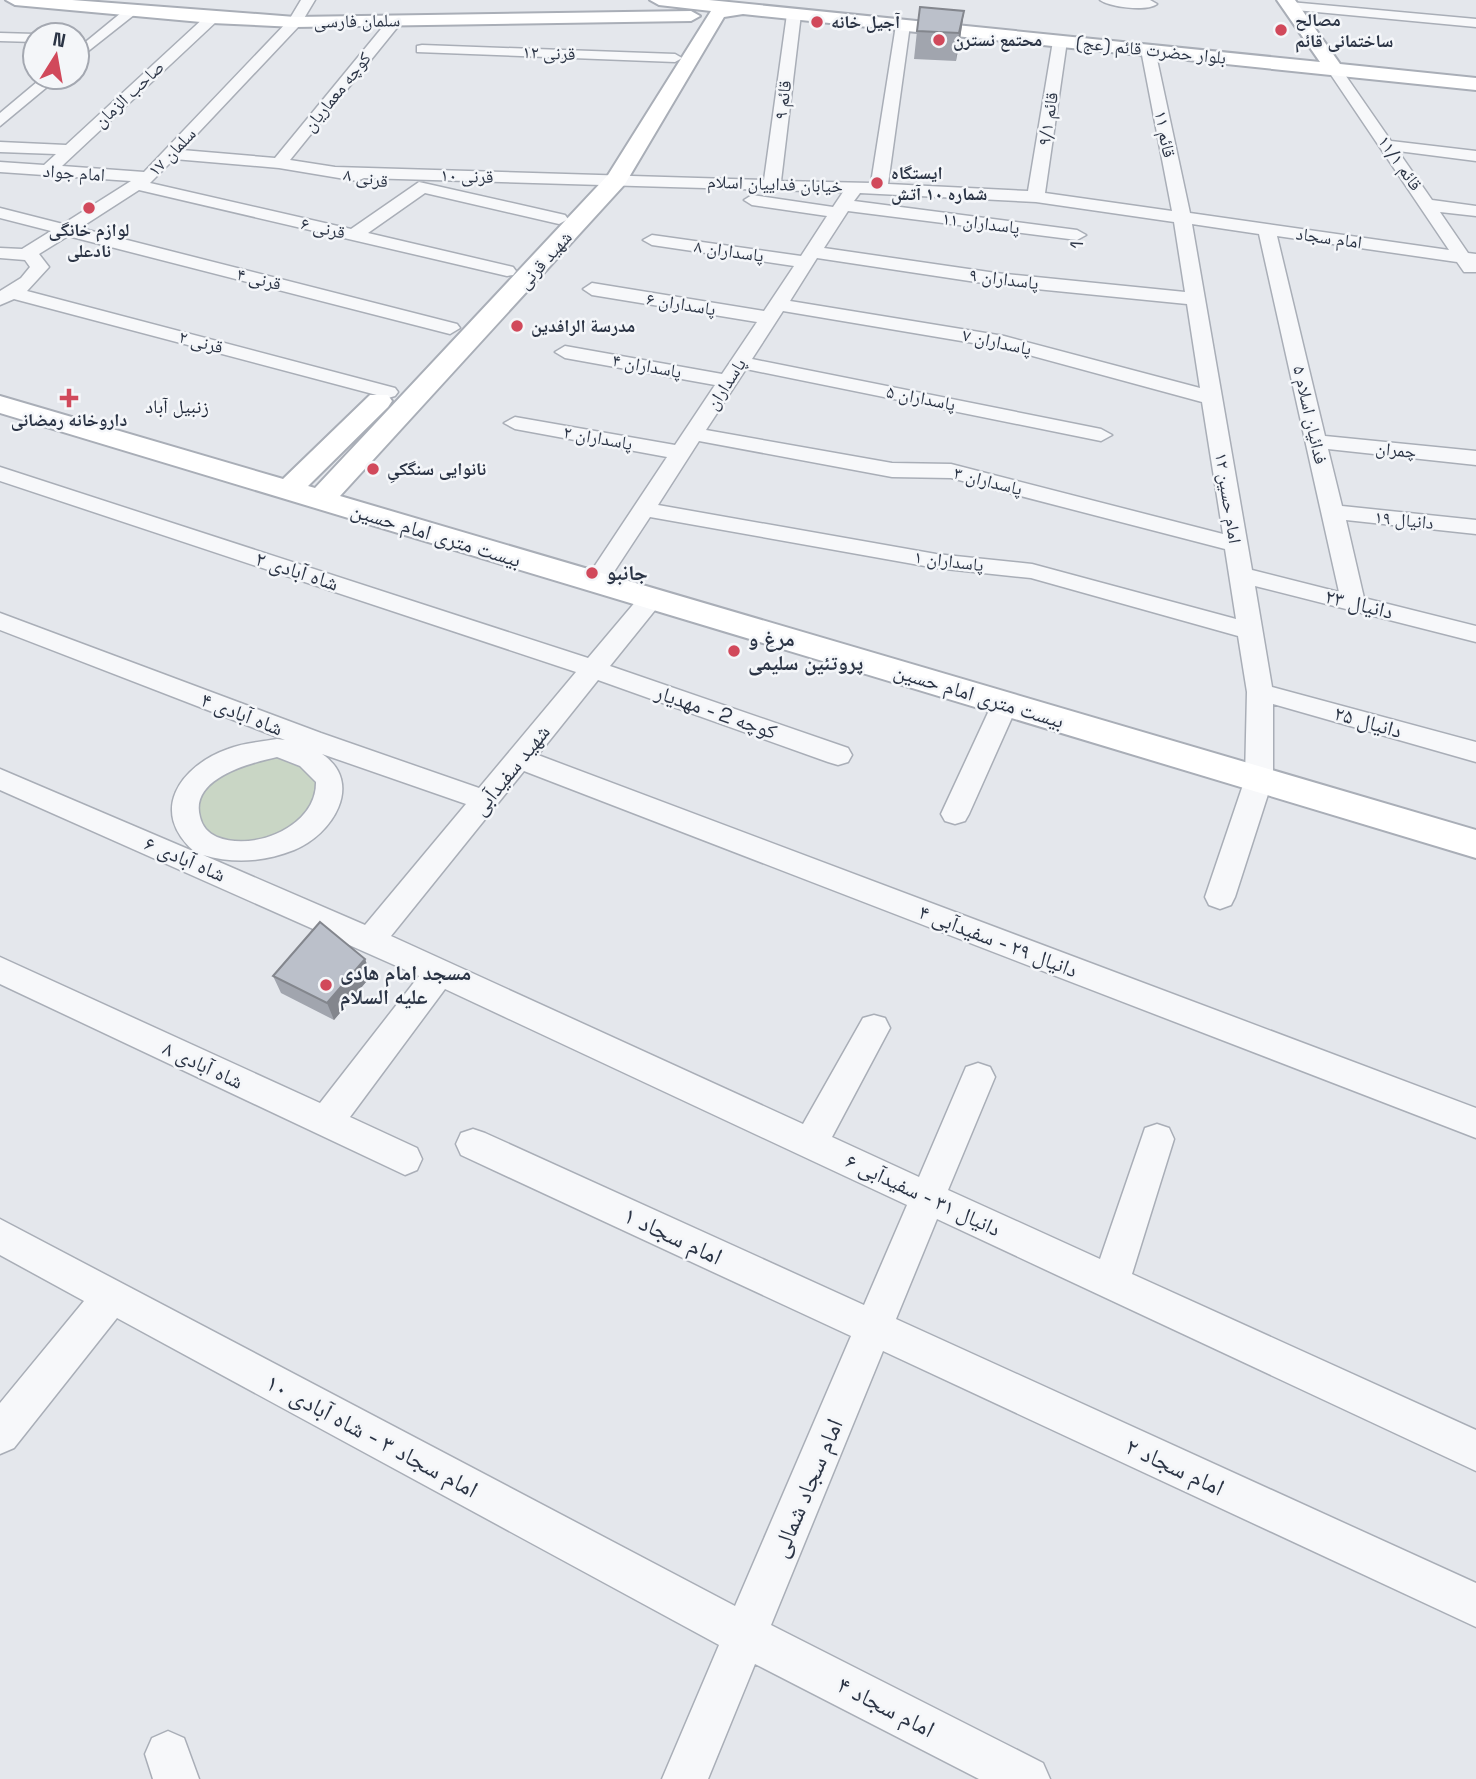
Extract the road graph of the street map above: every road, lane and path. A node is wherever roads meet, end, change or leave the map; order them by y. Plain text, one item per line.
1 (15, 0) edge
2 (308, 0) edge
3 (659, 0) edge
4 (1107, 0) edge
5 (1288, 3) edge
6 (749, 4) edge
7 (1149, 6) edge
8 (132, 11) junction
9 (702, 11) junction
10 (794, 14) junction
11 (212, 18) junction
12 (395, 20) junction
13 (295, 22) junction
14 (1476, 23) edge
15 (903, 25) junction
16 (2, 38) edge
17 (21, 38) edge
18 (1060, 41) junction
19 (91, 45) edge
20 (422, 49) dead end
21 (1148, 50) junction
22 (675, 58) junction
23 (1330, 64) junction
24 (1476, 74) edge
25 (1476, 84) edge
26 (35, 91) edge
27 (0, 121) edge
28 (639, 144) junction
29 (1388, 145) junction
30 (0, 146) edge
31 (69, 150) junction
32 (171, 154) junction
33 (1476, 156) edge
34 (279, 163) junction
35 (0, 167) edge
36 (47, 171) junction
37 (337, 172) junction
38 (607, 179) junction
39 (144, 181) junction
40 (772, 185) junction
41 (696, 187) junction
42 (855, 187) junction
43 (422, 188) junction
44 (879, 188) junction
45 (1036, 197) junction
46 (1079, 203) junction
47 (1429, 205) junction
48 (841, 209) junction
49 (1476, 211) edge
50 (0, 213) edge
51 (1182, 218) junction
52 (559, 219) junction
53 (1267, 229) junction
54 (68, 230) junction
55 (354, 235) junction
56 (652, 240) dead end
57 (1077, 242) joint
58 (0, 253) edge
59 (27, 254) junction
60 (809, 257) junction
61 (1471, 258) edge
62 (508, 271) junction
63 (1476, 280) edge
64 (592, 289) dead end
65 (7, 296) edge
66 (1196, 299) junction
67 (773, 312) junction
68 (450, 328) junction
69 (565, 352) dead end
70 (740, 362) junction
71 (728, 381) junction
72 (388, 392) junction
73 (1212, 398) junction
74 (0, 404) edge
75 (515, 423) dead end
76 (1101, 435) dead end
77 (1316, 441) junction
78 (687, 444) junction
79 (1476, 458) edge
80 (0, 474) edge
81 (288, 491) junction
82 (320, 500) junction
83 (644, 509) junction
84 (1332, 512) junction
85 (1476, 527) edge
86 (1236, 545) junction
87 (1241, 575) junction
88 (596, 582) junction
89 (651, 599) junction
90 (1353, 602) junction
91 (0, 621) edge
92 (1250, 631) junction
93 (1476, 634) edge
94 (593, 669) junction
95 (1261, 692) junction
96 (1005, 704) junction
97 (305, 746) junction
98 (1476, 752) edge
99 (838, 755) dead end
100 (520, 759) junction
101 (0, 779) edge
102 (1259, 779) junction
103 (486, 801) junction
104 (956, 814) dead end
105 (1476, 844) edge
106 (197, 853) junction
107 (1220, 897) dead end
108 (370, 940) junction
109 (0, 970) edge
110 (440, 972) junction
111 (874, 1028) dead end
112 (978, 1077) dead end
113 (326, 1122) junction
114 (1476, 1122) edge
115 (1157, 1139) dead end
116 (811, 1143) junction
117 (473, 1144) dead end
118 (405, 1159) dead end
119 (928, 1197) junction
120 (0, 1236) edge
121 (1111, 1282) junction
122 (111, 1297) junction
123 (874, 1329) junction
124 (0, 1434) edge
125 (1476, 1451) edge
126 (1476, 1605) edge
127 (746, 1635) junction
128 (685, 1779) edge
129 (1027, 1779) edge

1 - 8 main road, سلمان فارسی
2 - 13 street, سلمان ۱۷
3 - 9 main road, بلوار حضرت قائم (عج)
4 - 7 street
5 - 14 street
5 - 23 main road
6 - 9 main road
6 - 9 main road, بلوار حضرت قائم (عج)
6 - 10 main road, بلوار حضرت قائم (عج)
6 - 23 main road, بلوار حضرت قائم (عج)
8 - 11 main road, سلمان فارسی
8 - 19 street
9 - 12 main road, سلمان فارسی
9 - 22 main road, شهید قرنی
9 - 28 main road, شهید قرنی
10 - 15 main road, بلوار حضرت قائم (عج)
10 - 40 street, قائم ۹
11 - 13 main road, سلمان فارسی
11 - 31 street, صاحب الزمان
12 - 13 main road, سلمان فارسی
12 - 34 street, کوچه معماریان
13 - 32 street, سلمان ۱۷
15 - 18 main road, بلوار حضرت قائم (عج)
15 - 44 street
16 - 17 street
18 - 21 main road, بلوار حضرت قائم (عج)
18 - 45 street, قائم ۹/۱
20 - 22 street, قرنی ۱۲
21 - 23 main road, بلوار حضرت قائم (عج)
21 - 51 street, قائم ۱۱
22 - 38 main road, شهید قرنی
23 - 24 main road, بلوار حضرت قائم (عج)
23 - 25 main road, بلوار حضرت قائم (عج)
23 - 29 street, قائم ۱۱/۱
26 - 27 street
28 - 38 main road, شهید قرنی
28 - 41 street
29 - 33 street
29 - 47 street, قائم ۱۱/۱
30 - 31 street
31 - 36 street, صاحب الزمان
32 - 34 street, قرنی ۸
32 - 39 street, سلمان ۱۷
34 - 37 street, قرنی ۸
35 - 36 street, امام جواد
36 - 39 street, امام جواد
37 - 38 street, قرنی ۱۰
37 - 43 street, قرنی ۸
38 - 41 street, خیابان فداییان اسلام
38 - 52 main road, شهید قرنی
38 - 82 main road, شهید قرنی
39 - 54 street, سلمان ۱۷
39 - 55 street, قرنی ۶
40 - 41 street, خیابان فداییان اسلام
40 - 42 street, خیابان فداییان اسلام
41 - 48 street, پاسداران ۱۱
42 - 44 street, خیابان فداییان اسلام
42 - 48 street, پاسداران
43 - 52 street, قرنی ۸
43 - 55 street
44 - 45 street, خیابان فداییان اسلام
45 - 46 street, خیابان فداییان اسلام
46 - 51 street, خیابان فداییان اسلام
46 - 57 street, 1
47 - 49 street
47 - 61 street, قائم ۱۱/۱
48 - 57 street, پاسداران ۱۱
48 - 60 street, پاسداران
50 - 54 street, قرنی ۴
51 - 53 street, امام سجاد
51 - 66 street, امام حسین ۱۲
52 - 62 main road, شهید قرنی
53 - 61 street, امام سجاد
53 - 77 street, فدائیان اسلام ۵
54 - 59 street, سلمان ۱۷
54 - 68 street, قرنی ۴
55 - 62 street, قرنی ۶
56 - 60 street, پاسداران ۸
58 - 59 street
59 - 65 street
60 - 66 street, پاسداران ۹
60 - 67 street, پاسداران
61 - 63 street, قائم ۱۱/۱
62 - 68 main road, شهید قرنی
64 - 67 street, پاسداران ۶
65 - 72 street, قرنی ۲
66 - 73 street, امام حسین ۱۲
67 - 70 street, پاسداران
67 - 73 street, پاسداران ۷
68 - 72 main road, شهید قرنی
69 - 71 street, پاسداران ۴
70 - 71 street, پاسداران
70 - 76 street, پاسداران ۵
71 - 78 street, پاسداران
72 - 81 main road, شهید قرنی
73 - 86 street, امام حسین ۱۲
74 - 81 main road, بیست متری امام حسین
75 - 78 street, پاسداران ۲
77 - 79 street, چمران
77 - 84 street, فدائیان اسلام ۵
78 - 83 street, پاسداران
78 - 86 street, پاسداران ۳
80 - 94 street, شاه آبادی ۲
81 - 82 main road, بیست متری امام حسین
82 - 88 main road, بیست متری امام حسین
83 - 88 street, پاسداران
83 - 92 street, پاسداران ۱
84 - 85 street, دانیال ۱۹
84 - 90 street, فدائیان اسلام ۵
86 - 87 street, امام حسین ۱۲
87 - 90 street, دانیال ۲۳
87 - 92 street, امام حسین ۱۲
88 - 89 main road, بیست متری امام حسین
89 - 94 street, شهید سفیدآبی
89 - 96 main road, بیست متری امام حسین
90 - 93 street, دانیال ۲۳
91 - 97 street, شاه آبادی ۴
92 - 95 street, امام حسین ۱۲
94 - 99 street, کوچه 2 - مهدیار
94 - 100 street, شهید سفیدآبی
95 - 98 street, دانیال ۲۵
95 - 102 street, امام حسین ۱۲
96 - 102 main road, بیست متری امام حسین
96 - 104 street
97 - 103 street, شاه آبادی ۴
97 - 106 street
97 - 106 street
100 - 103 street, شهید سفیدآبی
100 - 114 street, دانیال ۲۹ - سفیدآبی ۴
101 - 106 street, شاه آبادی ۶
102 - 105 main road, بیست متری امام حسین
102 - 107 street, امام حسین ۱۲
103 - 108 street, شهید سفیدآبی
106 - 108 street, شاه آبادی ۶
108 - 110 street, دانیال ۳۱ - سفیدآبی ۶
109 - 113 street, شاه آبادی ۸
110 - 113 street
110 - 116 street, دانیال ۳۱ - سفیدآبی ۶
111 - 116 street
112 - 119 street, امام سجاد شمالی
113 - 118 street, شاه آبادی ۸
115 - 121 street
116 - 119 street, دانیال ۳۱ - سفیدآبی ۶
117 - 123 street, امام سجاد ۱
119 - 121 street, دانیال ۳۱ - سفیدآبی ۶
119 - 123 street, امام سجاد شمالی
120 - 122 street, امام سجاد ۳ - شاه آبادی ۱۰
121 - 125 street, دانیال ۳۱ - سفیدآبی ۶
122 - 124 street
122 - 127 street, امام سجاد ۳ - شاه آبادی ۱۰
123 - 126 street, امام سجاد ۲
123 - 127 street, امام سجاد شمالی
127 - 128 street, امام سجاد شمالی
127 - 129 street, امام سجاد ۴

